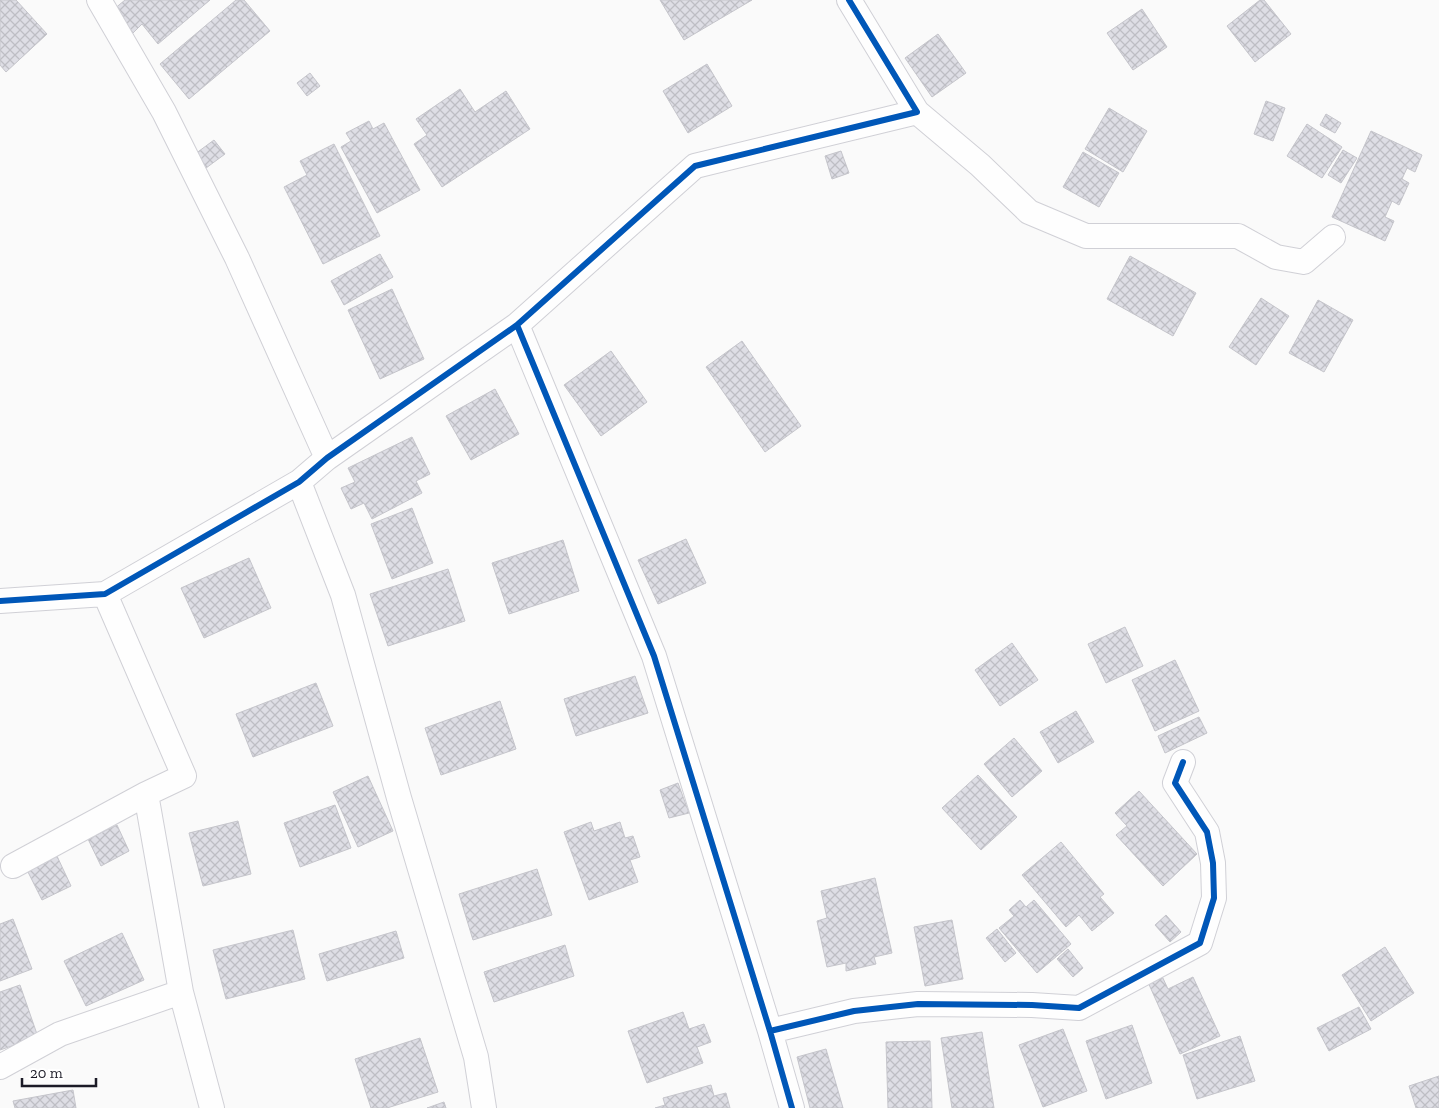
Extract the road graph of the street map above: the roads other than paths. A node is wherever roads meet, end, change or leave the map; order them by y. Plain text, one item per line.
1 (99, 0) edge
2 (851, 0) edge
3 (917, 112) junction
4 (1333, 237) dead end
5 (517, 325) junction
6 (327, 458) junction
7 (299, 482) junction
8 (105, 594) junction
9 (0, 601) edge
10 (1183, 762) dead end
11 (146, 794) junction
12 (13, 866) dead end
13 (181, 992) junction
14 (770, 1032) junction
15 (0, 1067) edge
16 (212, 1108) edge
17 (484, 1108) edge
18 (792, 1108) edge

1 - 6 street
2 - 3 street
3 - 4 street
3 - 5 street
5 - 6 street
5 - 14 street
6 - 7 street
7 - 8 street
7 - 17 street
8 - 9 street
8 - 11 street
10 - 14 street
11 - 12 street
11 - 13 street
13 - 15 street
13 - 16 street
14 - 18 street

